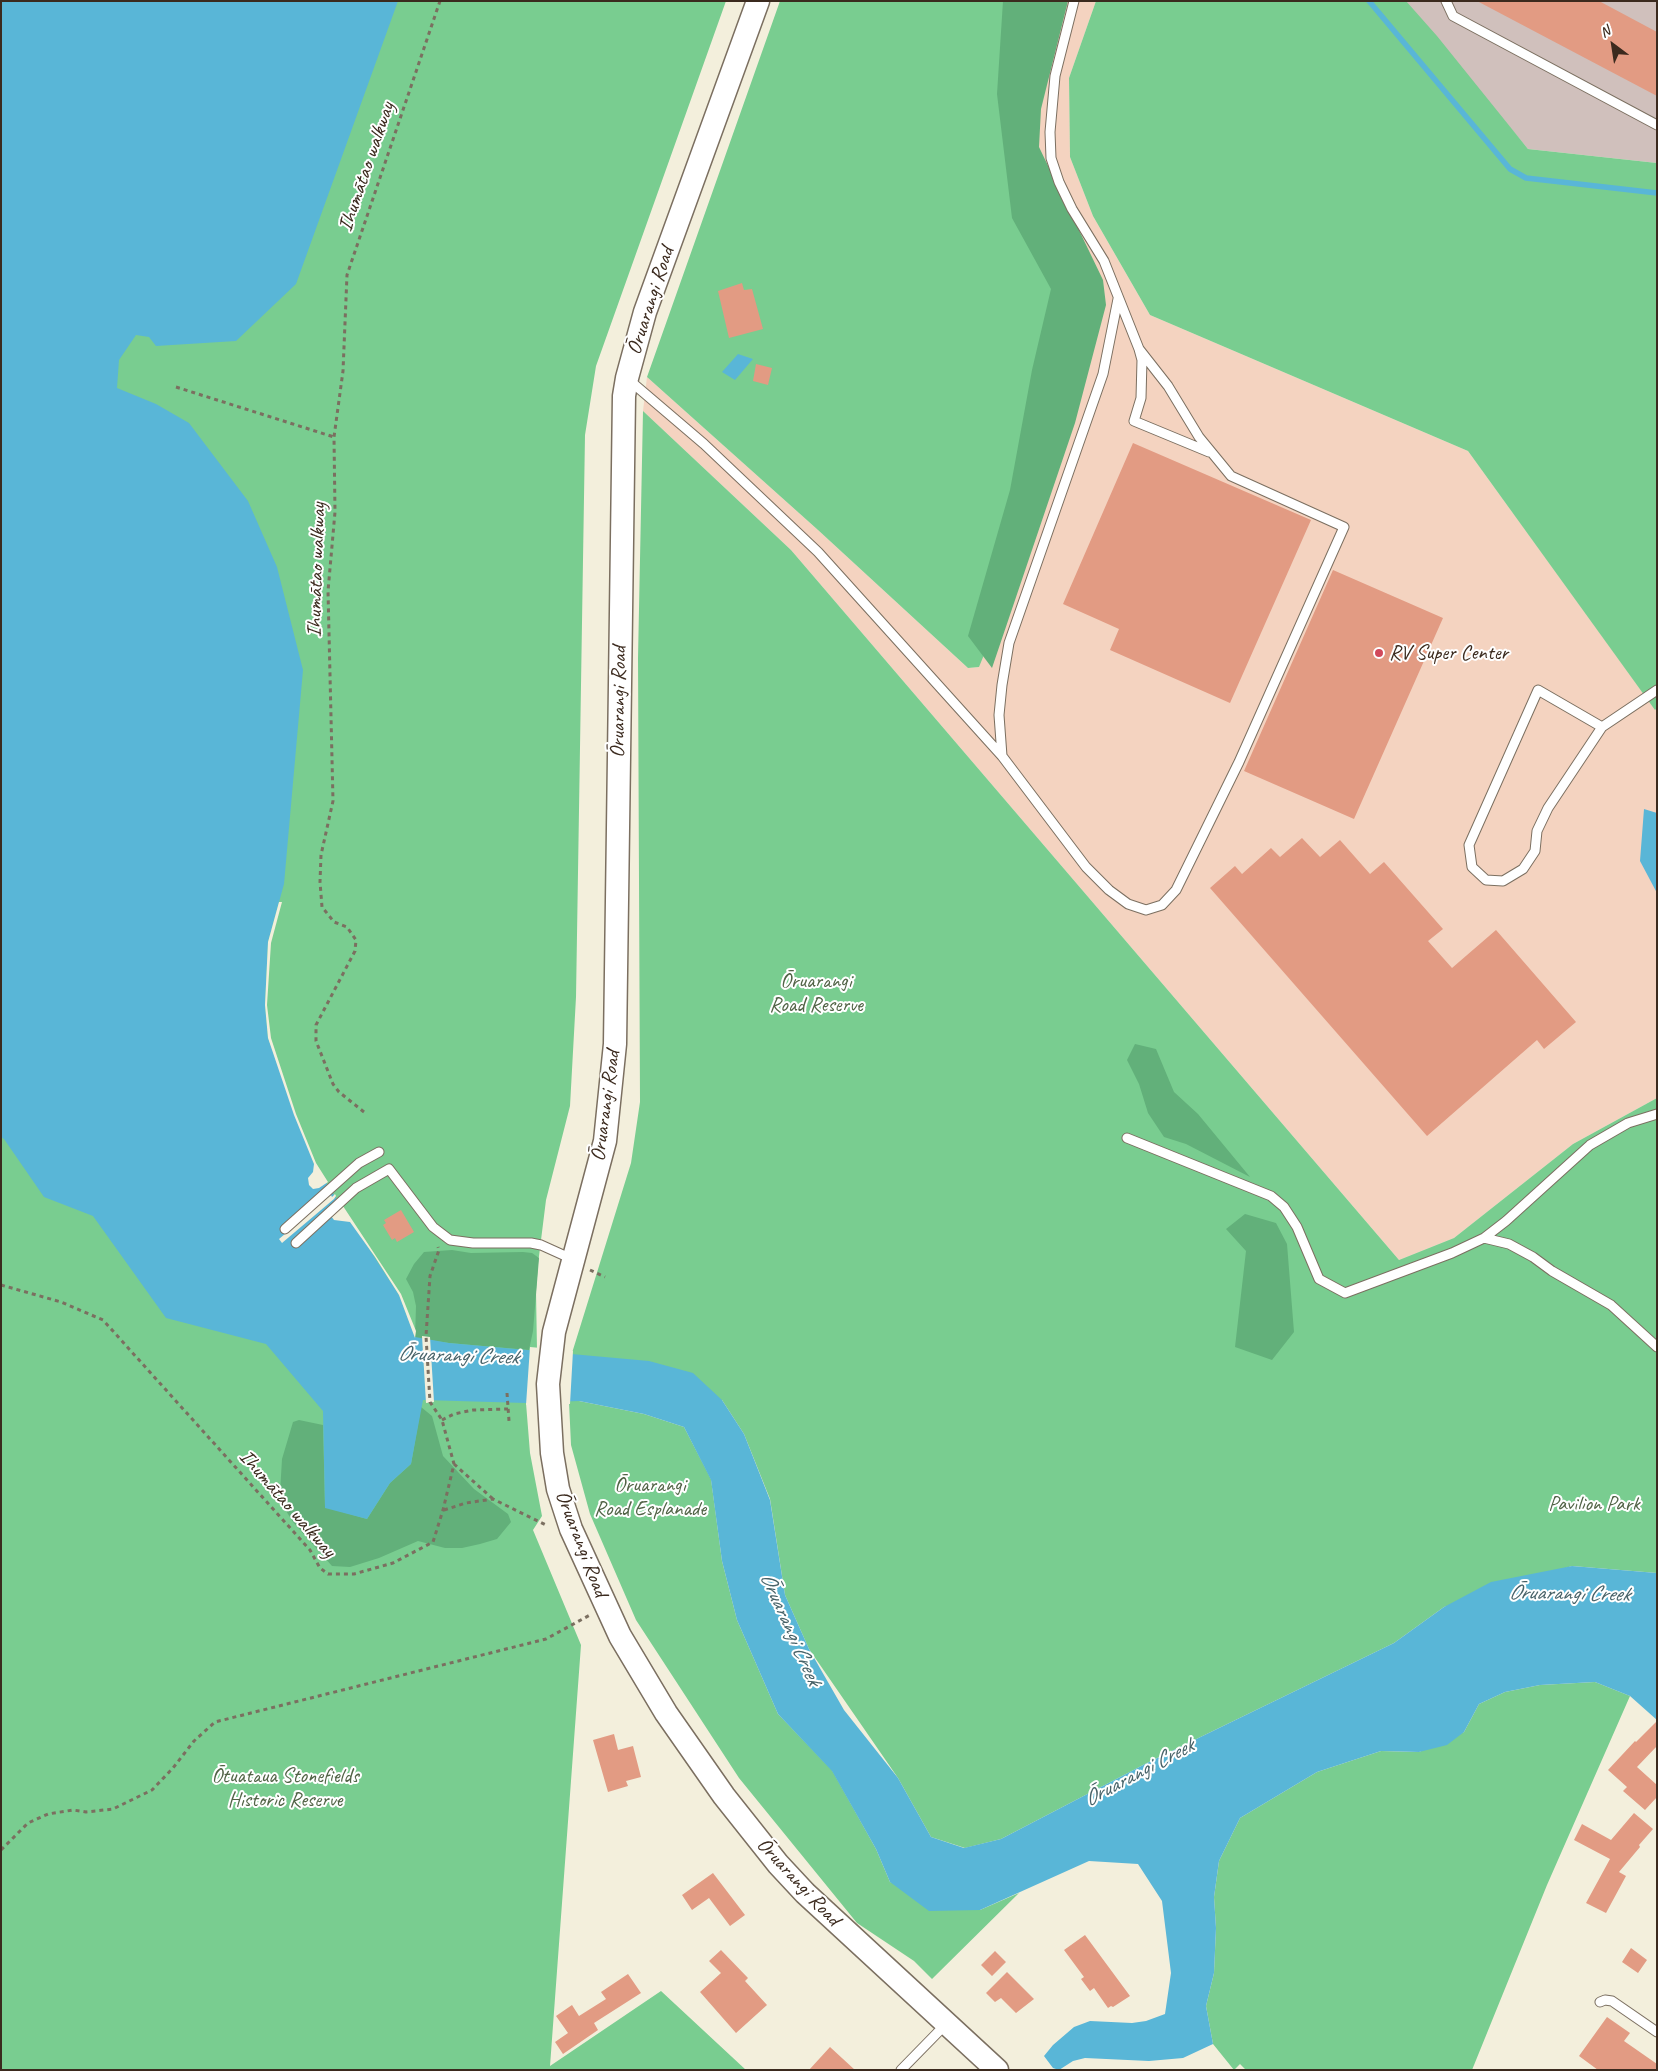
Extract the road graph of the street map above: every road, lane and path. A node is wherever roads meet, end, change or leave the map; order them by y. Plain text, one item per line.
1 (440, 1) edge
2 (758, 1) edge
3 (1074, 1) edge
4 (1446, 1) edge
5 (1657, 125) edge
6 (1118, 300) junction
7 (1139, 349) junction
8 (627, 378) junction
9 (176, 387) dead end
10 (334, 437) junction
11 (1212, 453) junction
12 (1657, 690) edge
13 (1602, 727) junction
14 (1002, 756) junction
15 (364, 1112) dead end
16 (1657, 1114) edge
17 (1127, 1138) dead end
18 (379, 1152) dead end
19 (433, 1227) junction
20 (285, 1229) dead end
21 (1484, 1238) junction
22 (296, 1244) dead end
23 (572, 1259) junction
24 (1, 1285) edge
25 (1657, 1347) edge
26 (507, 1393) dead end
27 (508, 1409) junction
28 (442, 1420) junction
29 (509, 1421) dead end
30 (454, 1464) junction
31 (494, 1500) junction
32 (444, 1510) junction
33 (554, 1529) dead end
34 (591, 1614) dead end
35 (1, 1850) edge
36 (1600, 2002) dead end
37 (946, 2024) junction
38 (1657, 2032) edge
39 (901, 2070) edge
40 (996, 2070) edge

1 - 10 path, Ihumātao walkway
2 - 8 street, Ōruarangi Road
3 - 6 lane
4 - 5 lane
6 - 7 lane
6 - 14 lane
7 - 11 lane
7 - 11 lane
8 - 14 lane
8 - 23 street, Ōruarangi Road
9 - 10 path
10 - 15 path, Ihumātao walkway
11 - 14 lane
12 - 13 lane
13 - 13 lane
16 - 21 lane
17 - 21 lane
18 - 20 lane
19 - 22 lane
19 - 23 lane
19 - 28 path, Ihumātao walkway
21 - 25 lane
23 - 37 street, Ōruarangi Road
24 - 32 path, Ihumātao walkway
26 - 27 path
27 - 28 path
27 - 29 path
28 - 30 path, Ihumātao walkway
30 - 31 path
30 - 32 path, Ihumātao walkway
31 - 32 path
31 - 33 path
34 - 35 path
36 - 38 lane
37 - 39 lane
37 - 40 street, Ōruarangi Road

